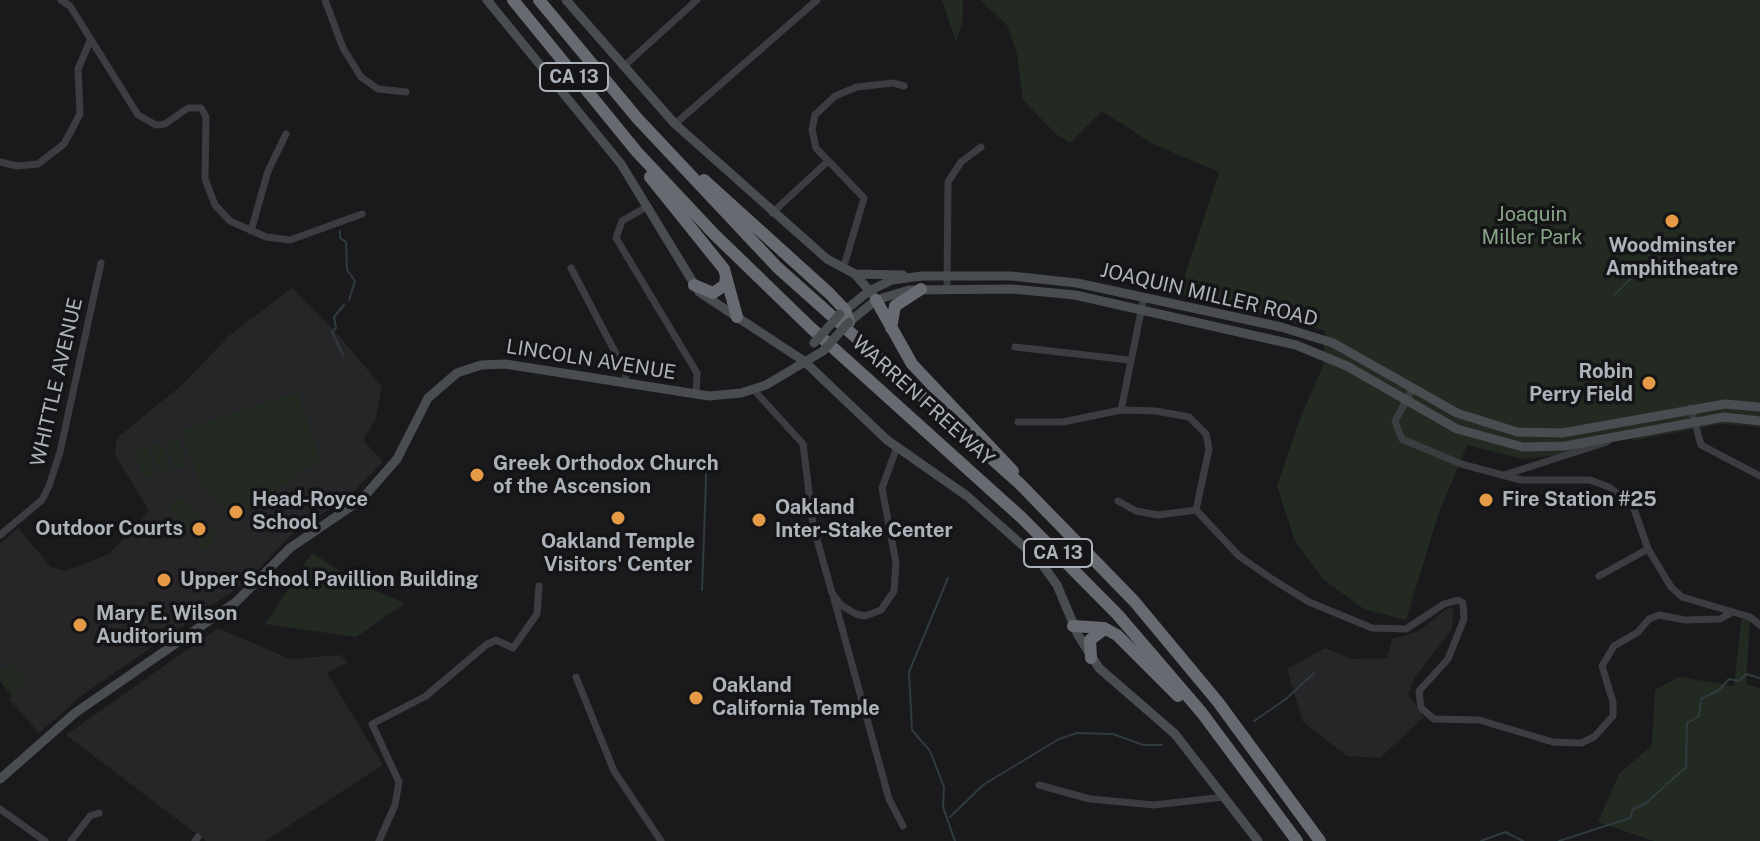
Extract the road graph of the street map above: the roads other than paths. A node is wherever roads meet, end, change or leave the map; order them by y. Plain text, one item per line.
1 (61, 0) edge
2 (325, 0) edge
3 (487, 0) edge
4 (513, 0) edge
5 (539, 0) edge
6 (566, 0) edge
7 (697, 0) edge
8 (817, 0) edge
9 (90, 41) junction
10 (623, 67) junction
11 (904, 86) dead end
12 (406, 92) dead end
13 (637, 118) junction
14 (675, 124) junction
15 (286, 134) dead end
16 (981, 147) dead end
17 (637, 152) junction
18 (0, 162) edge
19 (826, 163) junction
20 (648, 206) junction
21 (772, 213) junction
22 (362, 214) dead end
23 (251, 231) junction
24 (101, 263) dead end
25 (844, 266) junction
26 (571, 268) dead end
27 (724, 269) junction
28 (855, 274) junction
29 (946, 276) junction
30 (922, 283) junction
31 (694, 285) junction
32 (947, 290) junction
33 (872, 295) junction
34 (1144, 297) junction
35 (1142, 310) junction
36 (845, 316) junction
37 (737, 317) junction
38 (895, 338) junction
39 (1015, 347) dead end
40 (1129, 360) junction
41 (804, 361) junction
42 (626, 384) junction
43 (1413, 388) junction
44 (754, 390) junction
45 (696, 395) junction
46 (1406, 399) junction
47 (1760, 407) edge
48 (1691, 408) junction
49 (1121, 410) junction
50 (1693, 421) junction
51 (1760, 421) edge
52 (1018, 422) dead end
53 (1643, 431) junction
54 (897, 447) junction
55 (1502, 475) junction
56 (1760, 476) edge
57 (1020, 484) junction
58 (1118, 501) dead end
59 (1196, 510) junction
60 (0, 535) edge
61 (1648, 549) junction
62 (1599, 576) dead end
63 (539, 586) dead end
64 (832, 593) junction
65 (1731, 613) junction
66 (1760, 625) edge
67 (1073, 626) junction
68 (1110, 631) junction
69 (1091, 658) junction
70 (576, 677) dead end
71 (1247, 772) junction
72 (0, 779) edge
73 (1039, 785) dead end
74 (1224, 797) junction
75 (0, 809) edge
76 (99, 813) dead end
77 (903, 826) dead end
78 (45, 841) edge
79 (71, 841) edge
80 (379, 841) edge
81 (661, 841) edge
82 (1258, 841) edge
83 (1297, 841) edge
84 (1320, 841) edge

1 - 9 street
2 - 12 street
3 - 20 main road
4 - 17 highway, WARREN FREEWAY / CA 13
5 - 13 highway, WARREN FREEWAY / CA 13
6 - 10 main road
7 - 10 street
8 - 14 street
9 - 18 street
9 - 23 street
10 - 14 main road
11 - 19 street
13 - 36 highway
13 - 57 highway, WARREN FREEWAY / CA 13
14 - 21 main road
15 - 23 street
16 - 29 street
17 - 27 highway
17 - 71 highway, WARREN FREEWAY / CA 13
19 - 21 street
19 - 25 street
20 - 31 main road
20 - 45 street
21 - 25 main road
22 - 23 street
24 - 60 street, WHITTLE AVENUE
25 - 28 main road
26 - 42 street
27 - 31 highway
27 - 37 highway
28 - 30 main road
28 - 33 main road
29 - 30 main road, JOAQUIN MILLER ROAD
29 - 32 street
29 - 34 main road, JOAQUIN MILLER ROAD
30 - 32 main road, JOAQUIN MILLER ROAD
30 - 33 main road, JOAQUIN MILLER ROAD
30 - 38 highway
31 - 37 main road
32 - 35 main road, JOAQUIN MILLER ROAD
33 - 36 main road, LINCOLN AVENUE
33 - 38 highway
34 - 35 street
34 - 43 main road, JOAQUIN MILLER ROAD
35 - 40 street
35 - 46 main road, JOAQUIN MILLER ROAD
36 - 41 main road, LINCOLN AVENUE, bridge
36 - 41 main road, LINCOLN AVENUE, bridge
37 - 41 main road
38 - 57 highway
39 - 40 street
40 - 49 street
41 - 44 main road, LINCOLN AVENUE
41 - 54 main road
42 - 45 main road, LINCOLN AVENUE
42 - 72 main road, LINCOLN AVENUE
43 - 46 street
43 - 48 main road, JOAQUIN MILLER ROAD
44 - 45 main road, LINCOLN AVENUE
44 - 64 street
46 - 53 main road, JOAQUIN MILLER ROAD
46 - 55 street
47 - 48 main road, JOAQUIN MILLER ROAD
48 - 50 street
49 - 52 street
49 - 59 street
50 - 51 main road, JOAQUIN MILLER ROAD
50 - 53 main road, JOAQUIN MILLER ROAD
50 - 56 street
53 - 55 street
54 - 64 street
54 - 67 main road
55 - 61 street
57 - 84 highway, WARREN FREEWAY / CA 13
58 - 59 street
59 - 65 street
61 - 62 street
61 - 65 street
63 - 80 street
64 - 77 street
65 - 66 street
67 - 68 highway
67 - 69 main road
68 - 69 highway
68 - 71 highway
69 - 74 main road
70 - 81 street
71 - 83 highway, WARREN FREEWAY / CA 13
73 - 74 street
74 - 82 main road
75 - 78 street
76 - 79 street

